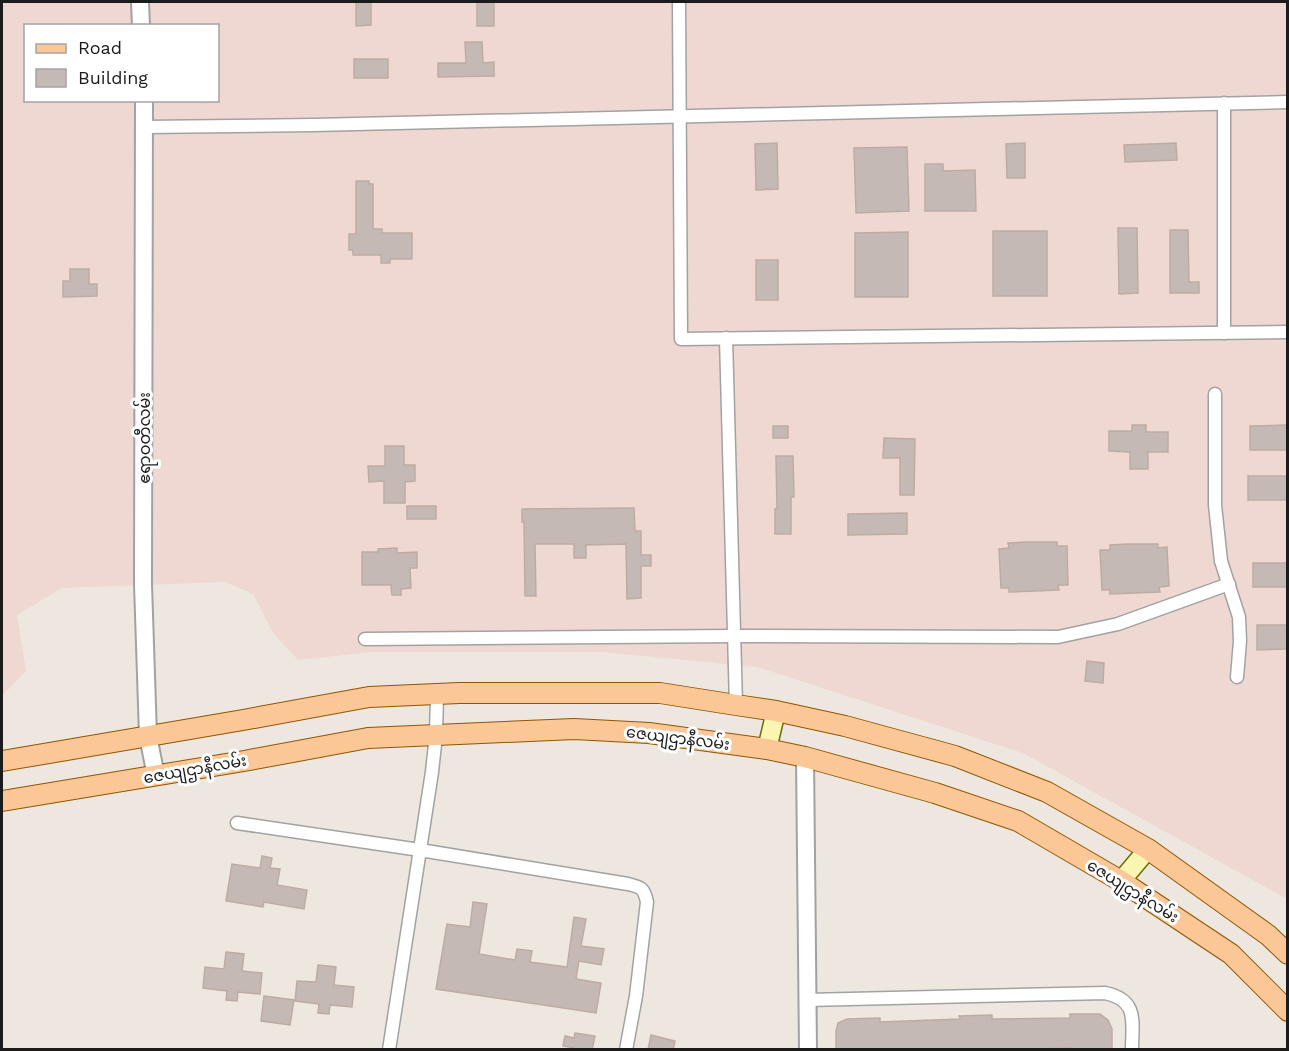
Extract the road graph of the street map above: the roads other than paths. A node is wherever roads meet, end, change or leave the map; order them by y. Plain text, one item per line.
1 (140, 2) edge
2 (679, 2) edge
3 (141, 24) edge
4 (144, 102) edge
5 (1287, 102) edge
6 (1224, 103) junction
7 (680, 116) junction
8 (145, 127) junction
9 (1287, 332) edge
10 (1224, 333) junction
11 (726, 338) junction
12 (1215, 394) dead end
13 (1229, 584) junction
14 (735, 636) junction
15 (365, 639) dead end
16 (1237, 677) dead end
17 (437, 694) junction
18 (736, 705) junction
19 (776, 711) junction
20 (436, 735) junction
21 (148, 736) junction
22 (767, 749) junction
23 (805, 757) junction
24 (2, 761) edge
25 (156, 776) junction
26 (2, 801) edge
27 (237, 823) dead end
28 (1148, 849) junction
29 (420, 850) junction
30 (1121, 881) junction
31 (1287, 954) edge
32 (807, 1000) junction
33 (1287, 1011) edge
34 (389, 1050) edge
35 (626, 1050) edge
36 (808, 1050) edge
37 (1132, 1050) edge

1 - 3 street
2 - 7 street
4 - 8 street, ဧရာဝတီလမ်း
5 - 6 street
6 - 7 street
6 - 10 street
7 - 8 street
7 - 11 street
8 - 21 street, ဧရာဝတီလမ်း
9 - 10 street
10 - 11 street
11 - 14 street
12 - 13 street
13 - 14 street
13 - 16 street
14 - 15 street
14 - 18 street
17 - 18 main road
17 - 20 street
17 - 21 main road
18 - 19 main road
19 - 22 main road
19 - 28 main road
20 - 22 main road, ဇေယျဌာနီလမ်း
20 - 25 main road, ဇေယျဌာနီလမ်း
20 - 29 street
21 - 24 main road
21 - 25 street, ဧရာဝတီလမ်း
22 - 23 main road, ဇေယျဌာနီလမ်း
23 - 30 main road, ဇေယျဌာနီလမ်း
23 - 32 street
25 - 26 main road, ဇေယျဌာနီလမ်း
27 - 29 street
28 - 30 main road
28 - 31 main road
29 - 34 street
29 - 35 street
30 - 33 main road, ဇေယျဌာနီလမ်း
32 - 36 street
32 - 37 street

